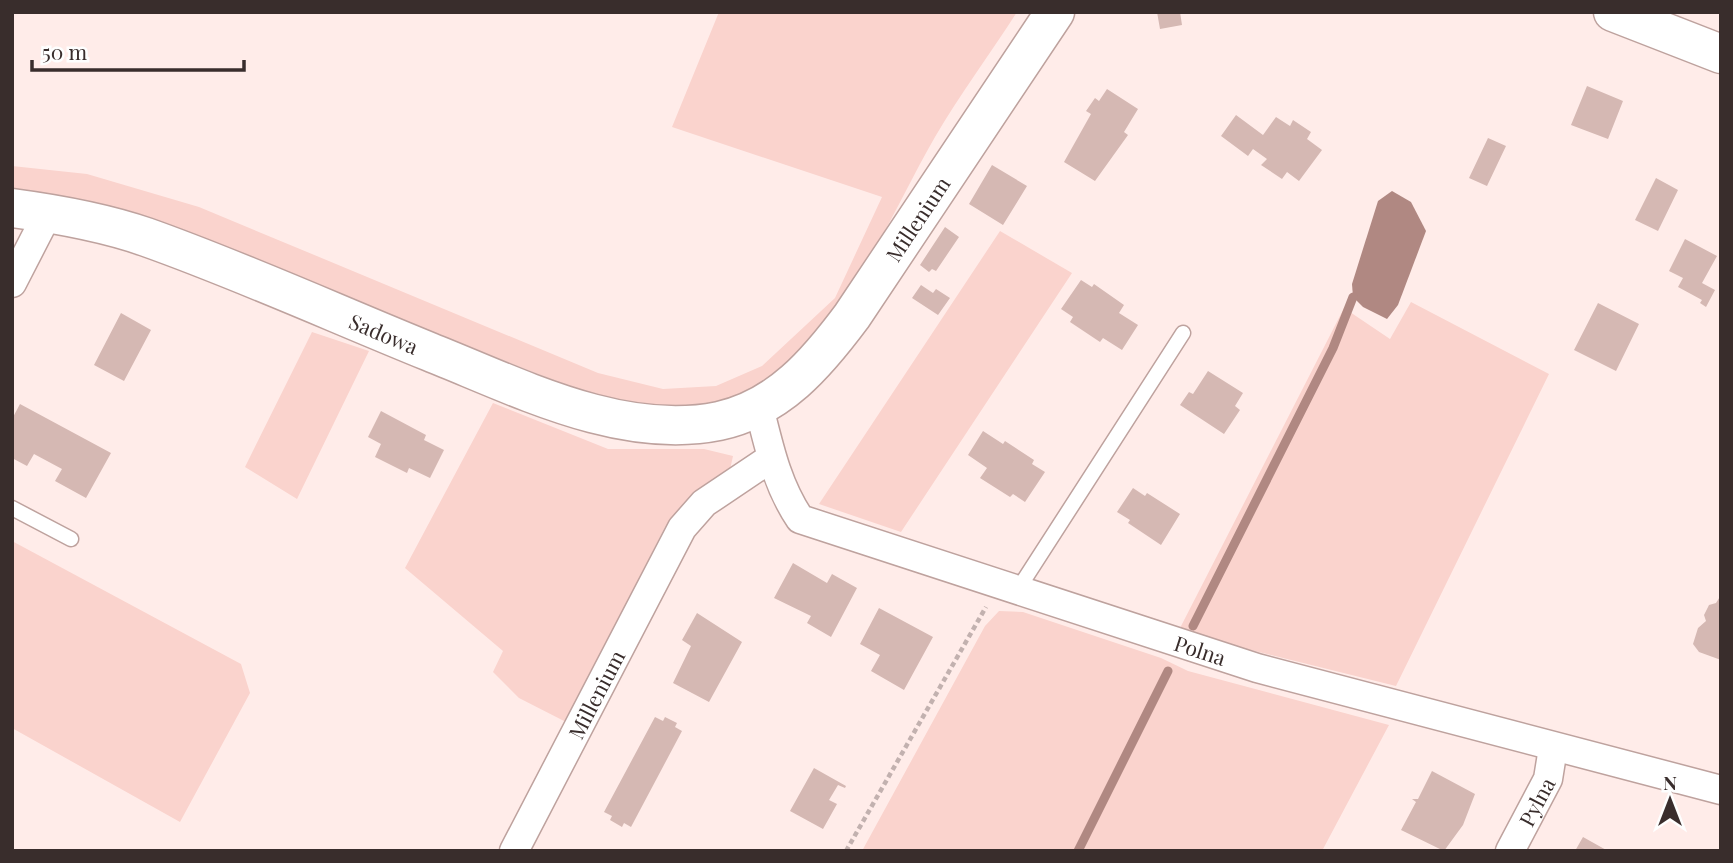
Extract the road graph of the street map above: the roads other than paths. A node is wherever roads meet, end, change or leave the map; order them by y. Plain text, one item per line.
1 (1055, 12) edge
2 (1614, 12) edge
3 (1721, 54) edge
4 (30, 210) edge
5 (12, 283) edge
6 (1183, 333) dead end
7 (759, 407) junction
8 (771, 458) junction
9 (12, 508) edge
10 (71, 539) dead end
11 (1008, 588) junction
12 (1553, 748) junction
13 (1721, 790) edge
14 (514, 851) edge
15 (1510, 851) edge

1 - 7 street, Millenium
2 - 3 street
4 - 5 street
4 - 7 street, Sadowa
6 - 11 lane
7 - 8 street, Polna
8 - 11 street, Polna
8 - 14 street, Millenium
9 - 10 lane
11 - 12 street, Polna
12 - 13 street, Polna
12 - 15 street, Pylna

